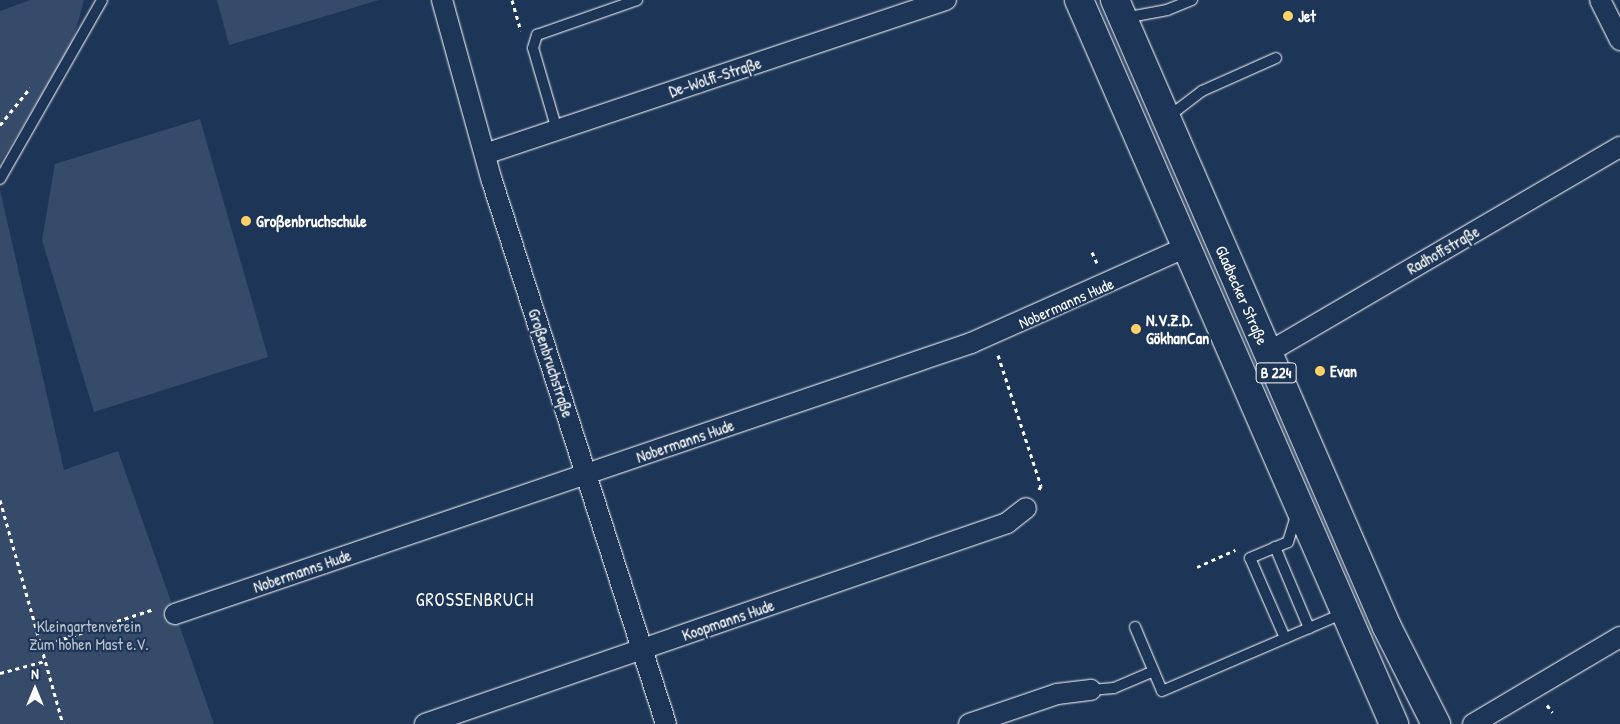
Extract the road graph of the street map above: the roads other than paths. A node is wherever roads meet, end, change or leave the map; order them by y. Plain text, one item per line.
1 (102, 0) edge
2 (442, 0) edge
3 (637, 0) edge
4 (946, 0) edge
5 (1079, 0) edge
6 (1192, 0) edge
7 (1600, 0) edge
8 (1119, 9) edge
9 (1620, 40) edge
10 (1276, 58) dead end
11 (1166, 120) junction
12 (557, 130) junction
13 (1620, 147) edge
14 (485, 154) junction
15 (0, 179) edge
16 (1187, 247) junction
17 (1267, 353) junction
18 (587, 475) junction
19 (1299, 506) junction
20 (1026, 508) road end
21 (1275, 547) junction
22 (1344, 613) junction
23 (175, 614) road end
24 (1135, 627) dead end
25 (1309, 628) junction
26 (1620, 637) edge
27 (1285, 638) junction
28 (642, 649) junction
29 (1154, 671) junction
30 (1091, 690) joint
31 (425, 724) edge
32 (666, 724) edge
33 (969, 724) edge
34 (1394, 724) edge
35 (1436, 724) edge
36 (1473, 724) edge

1 - 15 lane
2 - 14 street, Großenbruchstraße
3 - 12 lane
4 - 12 street, De-Wolff-Straße
5 - 16 main road, Gladbecker Straße / B 224
6 - 8 lane
7 - 9 street
8 - 11 main road, Gladbecker Straße / B 224
10 - 11 lane
11 - 17 main road, Gladbecker Straße / B 224
12 - 14 street, De-Wolff-Straße
13 - 17 street, Radhoffstraße
14 - 18 street, Großenbruchstraße
16 - 18 street, Nobermanns Hude
16 - 19 main road, Gladbecker Straße / B 224
17 - 35 main road, Gladbecker Straße / B 224
18 - 23 street, Nobermanns Hude
18 - 28 street, Großenbruchstraße
19 - 21 lane
19 - 22 main road, Gladbecker Straße / B 224
20 - 28 street, Koopmanns Hude
21 - 25 lane
21 - 27 lane
22 - 25 lane
22 - 34 main road, Gladbecker Straße / B 224
24 - 29 lane
25 - 27 lane
26 - 36 street
27 - 29 lane
28 - 31 street, Koopmanns Hude
28 - 32 street, Großenbruchstraße
29 - 30 lane
30 - 33 street

